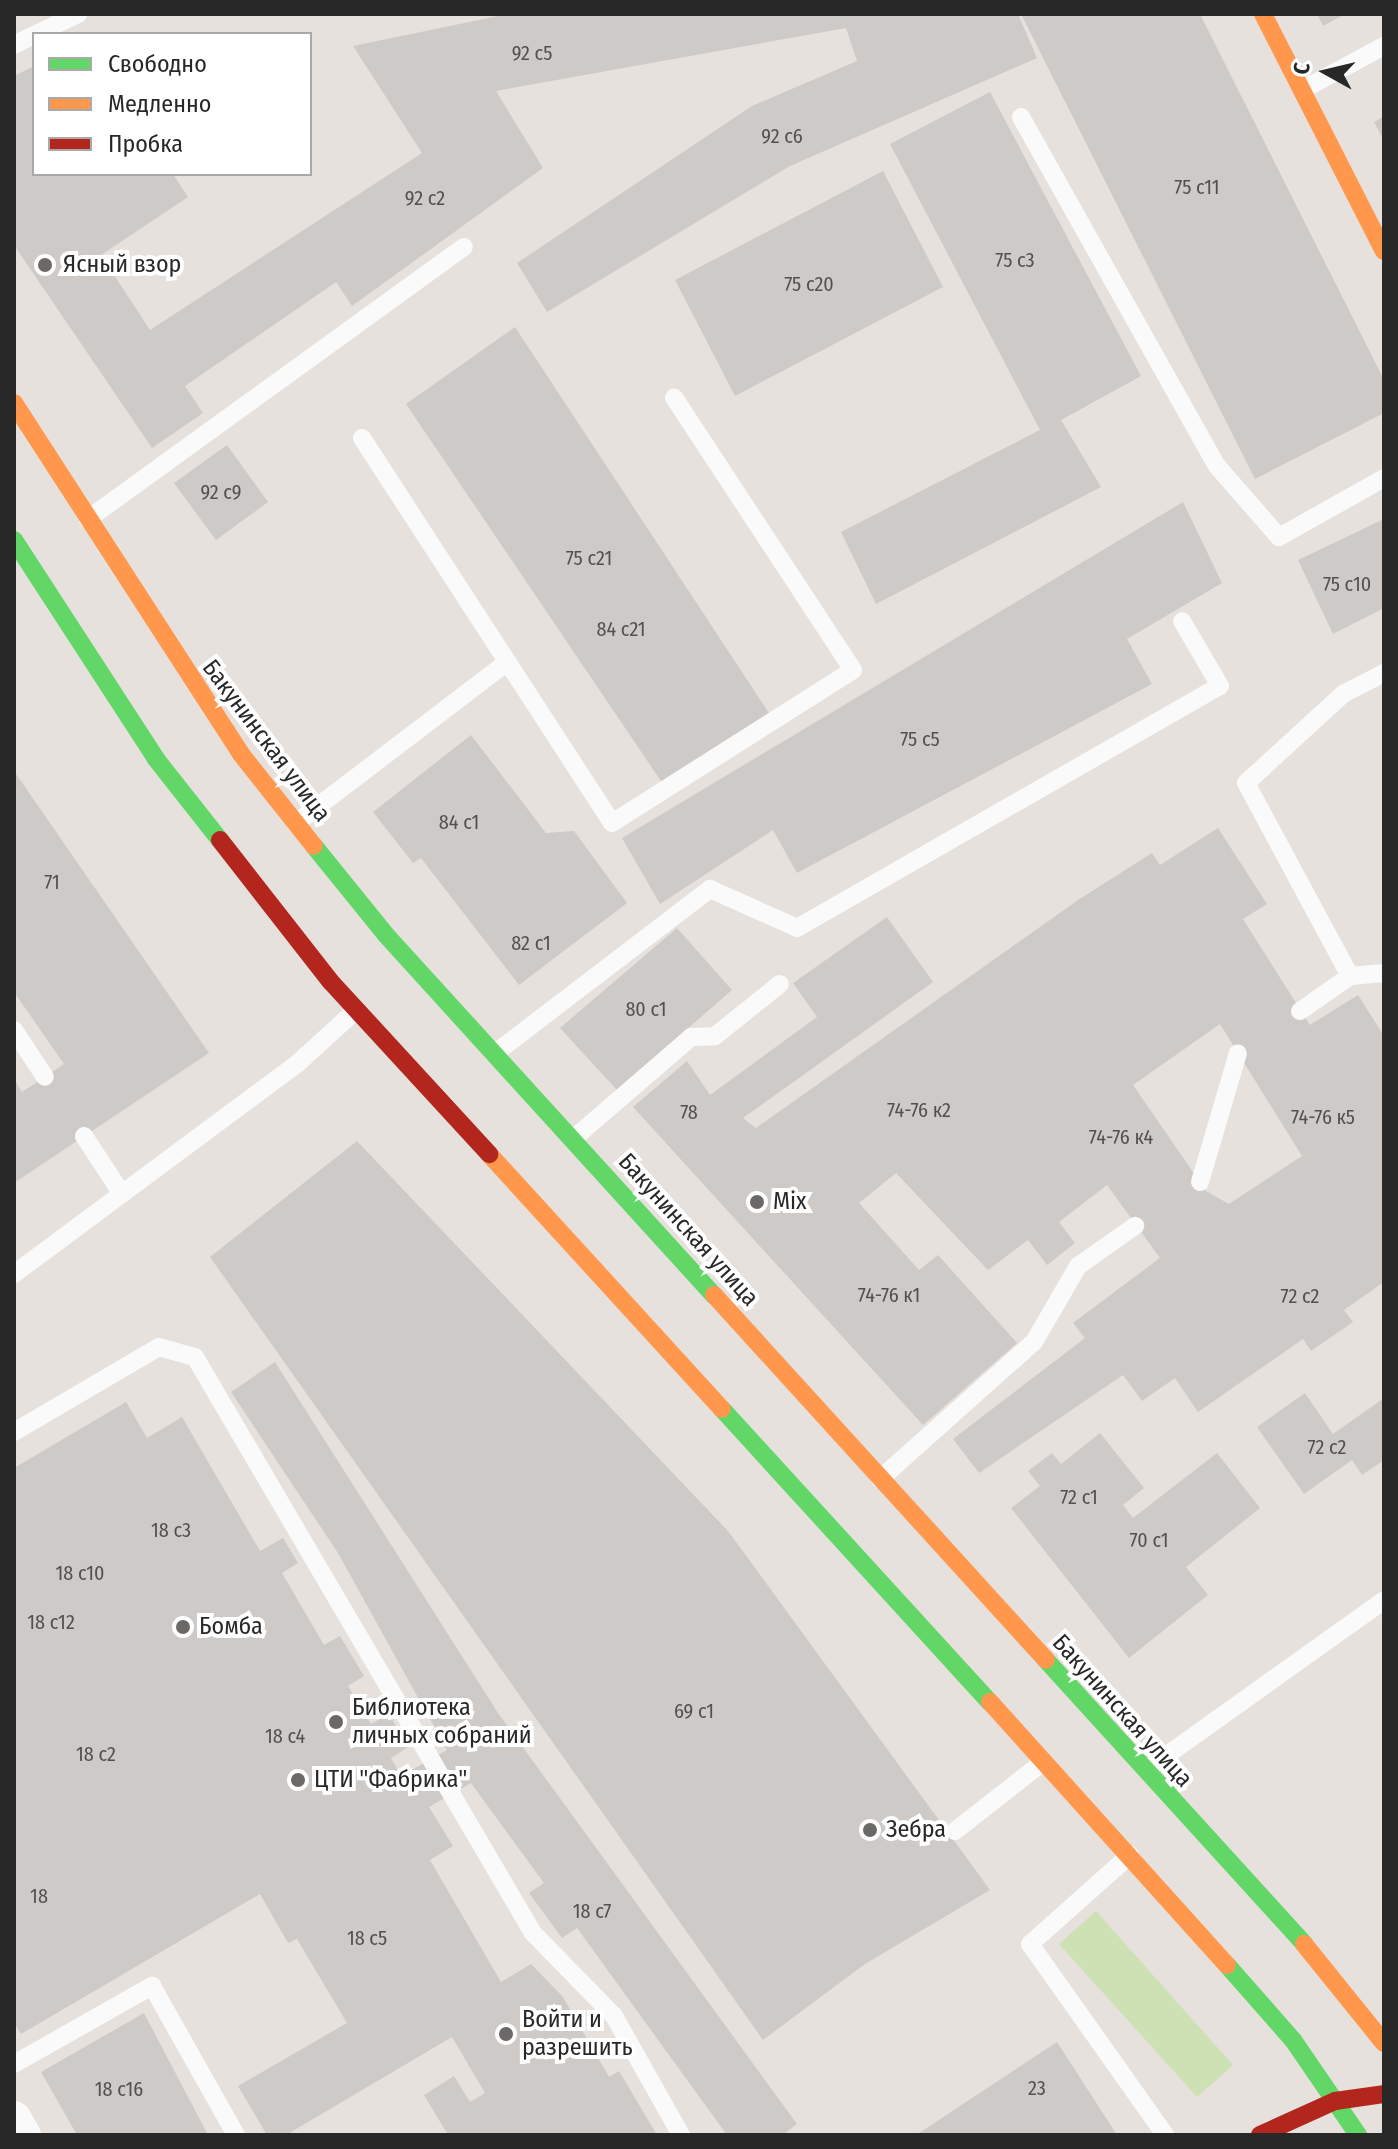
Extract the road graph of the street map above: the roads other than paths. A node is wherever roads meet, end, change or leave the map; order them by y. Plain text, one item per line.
1 (78, 14) edge
2 (1263, 14) edge
3 (41, 32) edge
4 (1384, 46) edge
5 (1302, 90) junction
6 (1021, 117) dead end
7 (464, 247) dead end
8 (1383, 247) edge
9 (674, 398) dead end
10 (14, 403) edge
11 (362, 438) dead end
12 (1384, 478) edge
13 (86, 521) junction
14 (14, 540) edge
15 (1182, 621) dead end
16 (507, 662) junction
17 (1384, 673) edge
18 (296, 823) junction
19 (1384, 973) edge
20 (1350, 976) junction
21 (780, 984) dead end
22 (356, 1010) junction
23 (1300, 1011) dead end
24 (14, 1030) edge
25 (1238, 1053) dead end
26 (494, 1054) junction
27 (45, 1077) dead end
28 (84, 1136) dead end
29 (573, 1139) junction
30 (1200, 1182) dead end
31 (122, 1194) junction
32 (1135, 1226) dead end
33 (14, 1274) edge
34 (14, 1432) edge
35 (880, 1479) junction
36 (1384, 1600) edge
37 (1043, 1762) junction
38 (1143, 1771) junction
39 (955, 1831) dead end
40 (1130, 1855) junction
41 (1384, 2043) edge
42 (14, 2064) edge
43 (1384, 2094) edge
44 (1335, 2101) junction
45 (14, 2118) edge
46 (24, 2135) edge
47 (236, 2135) edge
48 (681, 2135) edge
49 (1165, 2135) edge
50 (1260, 2135) edge
51 (1358, 2135) edge

1 - 3 lane
2 - 5 main road
4 - 5 lane
5 - 8 main road
6 - 12 lane
7 - 13 lane
9 - 16 lane
10 - 13 main road, Бакунинская улица
11 - 16 lane
13 - 18 main road, Бакунинская улица
14 - 22 main road
15 - 26 lane
16 - 18 lane
17 - 20 lane
18 - 26 main road, Бакунинская улица
19 - 20 lane
20 - 23 lane
21 - 29 lane
22 - 31 lane
22 - 37 main road
24 - 27 lane
25 - 30 lane
26 - 29 main road, Бакунинская улица
28 - 31 lane
29 - 35 main road, Бакунинская улица
31 - 33 lane
32 - 35 lane
34 - 48 lane
35 - 38 main road, Бакунинская улица
36 - 38 lane
37 - 39 lane
37 - 40 main road
38 - 41 main road, Бакунинская улица
40 - 44 main road
40 - 49 lane
42 - 47 lane
43 - 44 main road
44 - 50 main road
44 - 51 main road
45 - 46 street

